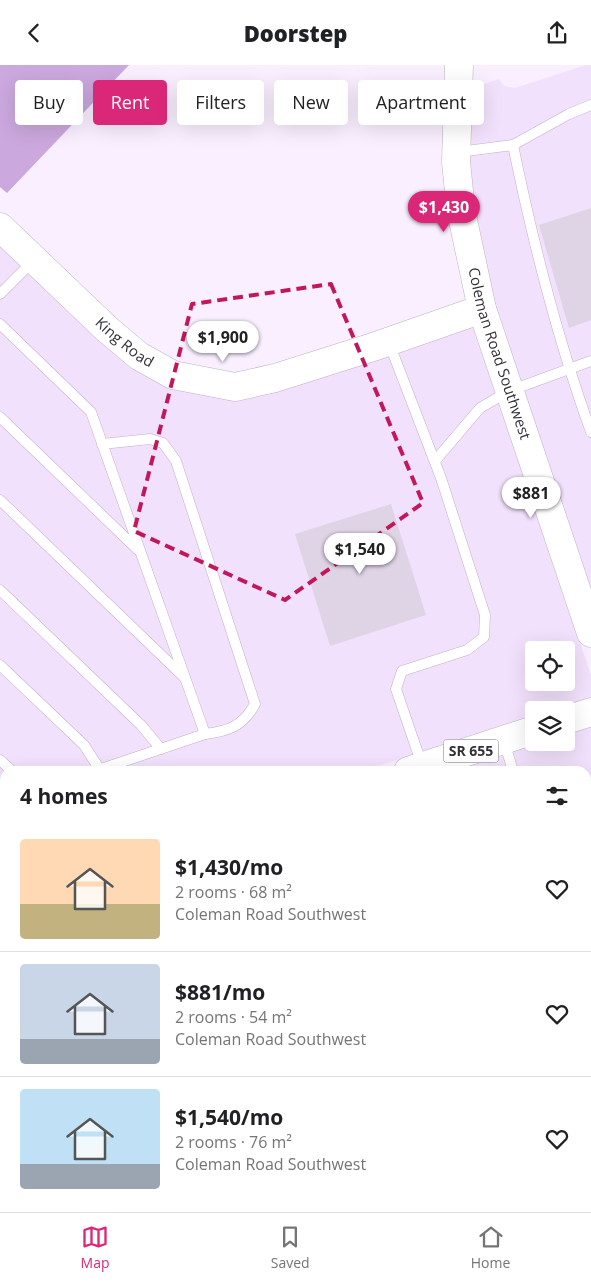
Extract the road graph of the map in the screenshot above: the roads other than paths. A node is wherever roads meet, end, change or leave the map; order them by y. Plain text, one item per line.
1 (459, 65) edge
2 (591, 105) edge
3 (513, 145) junction
4 (456, 153) junction
5 (0, 227) edge
6 (34, 260) junction
7 (0, 294) edge
8 (482, 309) junction
9 (0, 324) edge
10 (388, 342) junction
11 (591, 361) edge
12 (569, 369) junction
13 (509, 391) junction
14 (0, 417) edge
15 (591, 431) edge
16 (102, 444) junction
17 (435, 461) junction
18 (0, 500) edge
19 (141, 552) junction
20 (0, 590) edge
21 (591, 633) edge
22 (0, 665) edge
23 (186, 679) junction
24 (591, 712) edge
25 (575, 717) edge
26 (525, 733) edge
27 (206, 734) junction
28 (504, 740) junction
29 (161, 749) junction
30 (96, 766) edge
31 (110, 766) edge
32 (415, 766) edge
33 (425, 766) edge
34 (512, 766) edge

1 - 4 street, Coleman Road Southwest
2 - 3 lane
3 - 4 lane
3 - 12 lane
4 - 8 street, Coleman Road Southwest
5 - 6 street, King Road
6 - 7 lane
6 - 10 street, King Road
8 - 10 street, King Road
8 - 13 street, Coleman Road Southwest
9 - 16 lane
10 - 17 lane
11 - 12 lane
12 - 13 lane
12 - 15 lane
13 - 17 lane
13 - 21 street, Coleman Road Southwest
14 - 19 lane
16 - 19 lane
16 - 27 lane
17 - 32 lane
18 - 23 lane
19 - 23 lane
20 - 29 lane
22 - 30 lane
23 - 27 lane
24 - 25 street
26 - 28 street, SR 655
27 - 29 lane
28 - 33 street, SR 655
28 - 34 lane
29 - 31 lane

